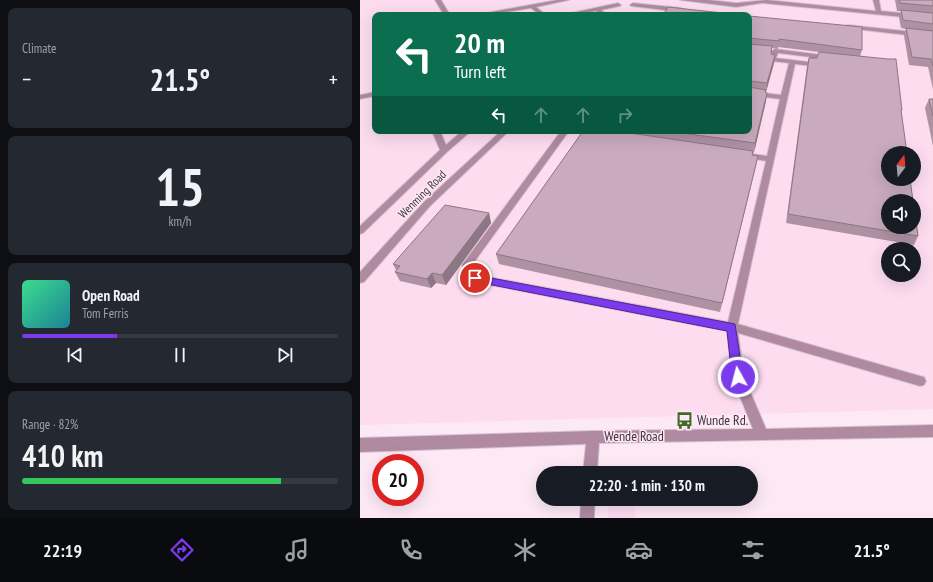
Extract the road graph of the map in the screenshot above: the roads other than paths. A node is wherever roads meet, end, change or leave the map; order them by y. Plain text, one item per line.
1 (438, 0) edge
2 (566, 0) edge
3 (683, 0) edge
4 (876, 0) edge
5 (706, 1) edge
6 (718, 2) edge
7 (794, 2) edge
8 (618, 5) dead end
9 (632, 5) edge
10 (532, 6) junction
11 (656, 7) junction
12 (597, 9) junction
13 (686, 10) edge
14 (445, 12) edge
15 (496, 12) edge
16 (539, 12) edge
17 (581, 12) edge
18 (600, 12) edge
19 (652, 12) edge
20 (879, 12) junction
21 (933, 18) edge
22 (841, 26) edge
23 (933, 36) edge
24 (813, 56) junction
25 (835, 58) edge
26 (792, 62) junction
27 (752, 93) edge
28 (372, 95) edge
29 (360, 97) edge
30 (784, 98) junction
31 (437, 134) edge
32 (463, 134) edge
33 (502, 134) edge
34 (563, 134) edge
35 (444, 150) junction
36 (739, 154) edge
37 (770, 159) junction
38 (360, 231) edge
39 (360, 278) edge
40 (732, 327) junction
41 (920, 381) dead end
42 (933, 431) edge
43 (762, 435) junction
44 (593, 436) junction
45 (360, 445) edge
46 (591, 466) edge
47 (588, 506) edge
48 (587, 518) edge

1 - 14 street
2 - 10 street
3 - 5 street
4 - 20 street
5 - 6 street
6 - 7 street
7 - 20 street
8 - 12 street
9 - 11 street
10 - 15 street
10 - 16 street
11 - 13 street
11 - 19 street
12 - 17 street
12 - 18 street
20 - 21 street
22 - 23 street
24 - 25 street
24 - 26 street
24 - 26 street
26 - 30 street
27 - 30 street
28 - 29 street
30 - 37 street
31 - 35 street
32 - 35 street
33 - 39 street, Wenming Road
34 - 40 street
35 - 38 street
36 - 37 street
37 - 40 street
40 - 41 street
40 - 43 street
42 - 43 street, Wende Road
43 - 44 street, Wende Road
44 - 45 street, Wende Road
44 - 46 street
47 - 48 street

